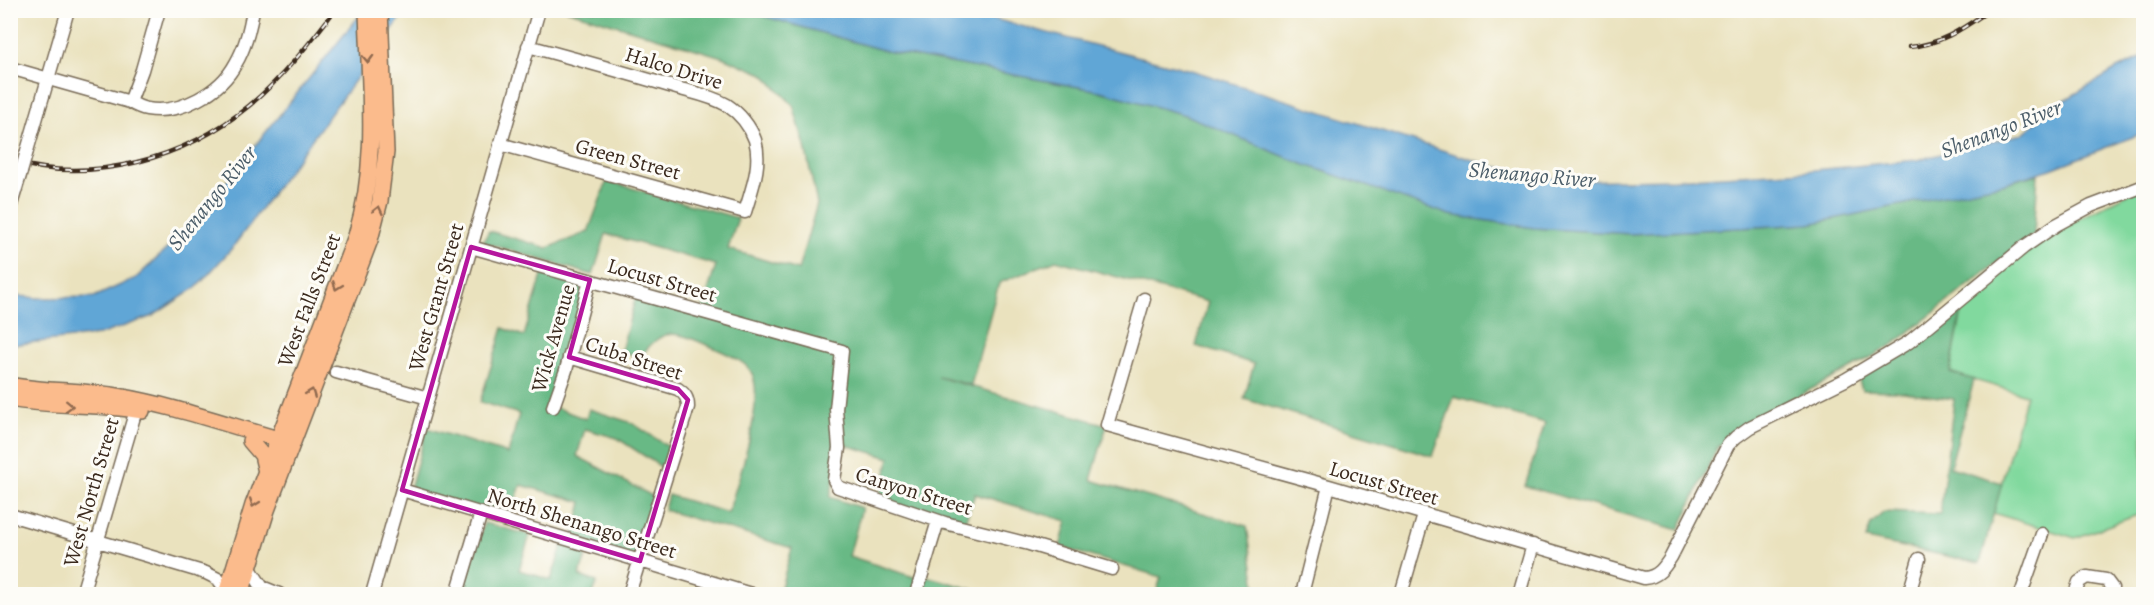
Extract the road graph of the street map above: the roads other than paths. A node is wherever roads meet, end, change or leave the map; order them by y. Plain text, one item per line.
1 (159, 10) edge
2 (253, 10) edge
3 (367, 10) edge
4 (380, 10) edge
5 (538, 10) edge
6 (68, 11) edge
7 (528, 46) junction
8 (10, 68) edge
9 (49, 78) junction
10 (130, 102) junction
11 (500, 144) junction
12 (2144, 186) edge
13 (10, 208) edge
14 (745, 212) joint
15 (471, 247) junction
16 (590, 280) junction
17 (1144, 299) dead end
18 (842, 351) joint
19 (569, 357) junction
20 (336, 372) dead end
21 (10, 385) edge
22 (10, 399) edge
23 (428, 399) junction
24 (137, 405) junction
25 (554, 407) dead end
26 (250, 441) junction
27 (281, 445) junction
28 (266, 471) junction
29 (1329, 486) junction
30 (402, 490) junction
31 (481, 513) junction
32 (10, 515) edge
33 (1424, 515) junction
34 (938, 521) junction
35 (2042, 534) dead end
36 (97, 541) junction
37 (1533, 545) junction
38 (1919, 559) dead end
39 (640, 561) junction
40 (242, 564) junction
41 (1112, 569) dead end
42 (206, 573) junction
43 (231, 593) edge
44 (273, 593) edge
45 (82, 594) edge
46 (251, 594) edge
47 (372, 594) edge
48 (457, 594) edge
49 (629, 594) edge
50 (751, 594) edge
51 (916, 594) edge
52 (1302, 594) edge
53 (1401, 594) edge
54 (1519, 594) edge
55 (1909, 594) edge
56 (2021, 594) edge
57 (2075, 594) edge
58 (2112, 594) edge

1 - 10 street
2 - 10 street
3 -> 27 main road, West Falls Street
27 -> 4 main road, West Falls Street
5 - 7 street, West Grant Street
6 - 9 street
7 - 11 street, West Grant Street
7 - 14 street, Halco Drive
8 - 9 street
9 - 10 street
9 - 13 street, bridge
11 - 14 street, Green Street
11 - 15 street, West Grant Street
12 - 37 street, Locust Street
15 - 16 street, Locust Street
15 - 23 street, West Grant Street
16 - 18 street, Locust Street
16 - 19 street, Wick Avenue
17 - 29 street, Locust Street
18 - 34 street, Canyon Street
19 - 25 street, Wick Avenue
19 - 39 street, Cuba Street
20 - 23 street
21 - 24 main road
22 -> 24 main road
23 - 30 street, West Grant Street
24 - 26 main road
24 - 27 main road
24 - 36 street, West North Street
26 - 27 main road
26 - 28 main road
27 - 28 main road, West Falls Street
27 - 40 main road, West Falls Street
28 -> 40 main road, West Falls Street
29 - 33 street, Locust Street
29 - 52 street
30 - 31 street, North Shenango Street
30 - 47 street, West Grant Street
31 - 39 street, North Shenango Street
31 - 48 street
32 - 36 street
33 - 37 street, Locust Street
33 - 53 street
34 - 41 street, Canyon Street
34 - 51 street
35 - 56 street
36 - 42 street
36 - 45 street, West North Street
37 - 54 street
38 - 55 street
39 - 49 street
39 - 50 street, North Shenango Street
40 - 42 street
40 - 43 main road, West Falls Street
40 - 44 street
42 - 43 street
44 - 46 street
57 - 58 street

